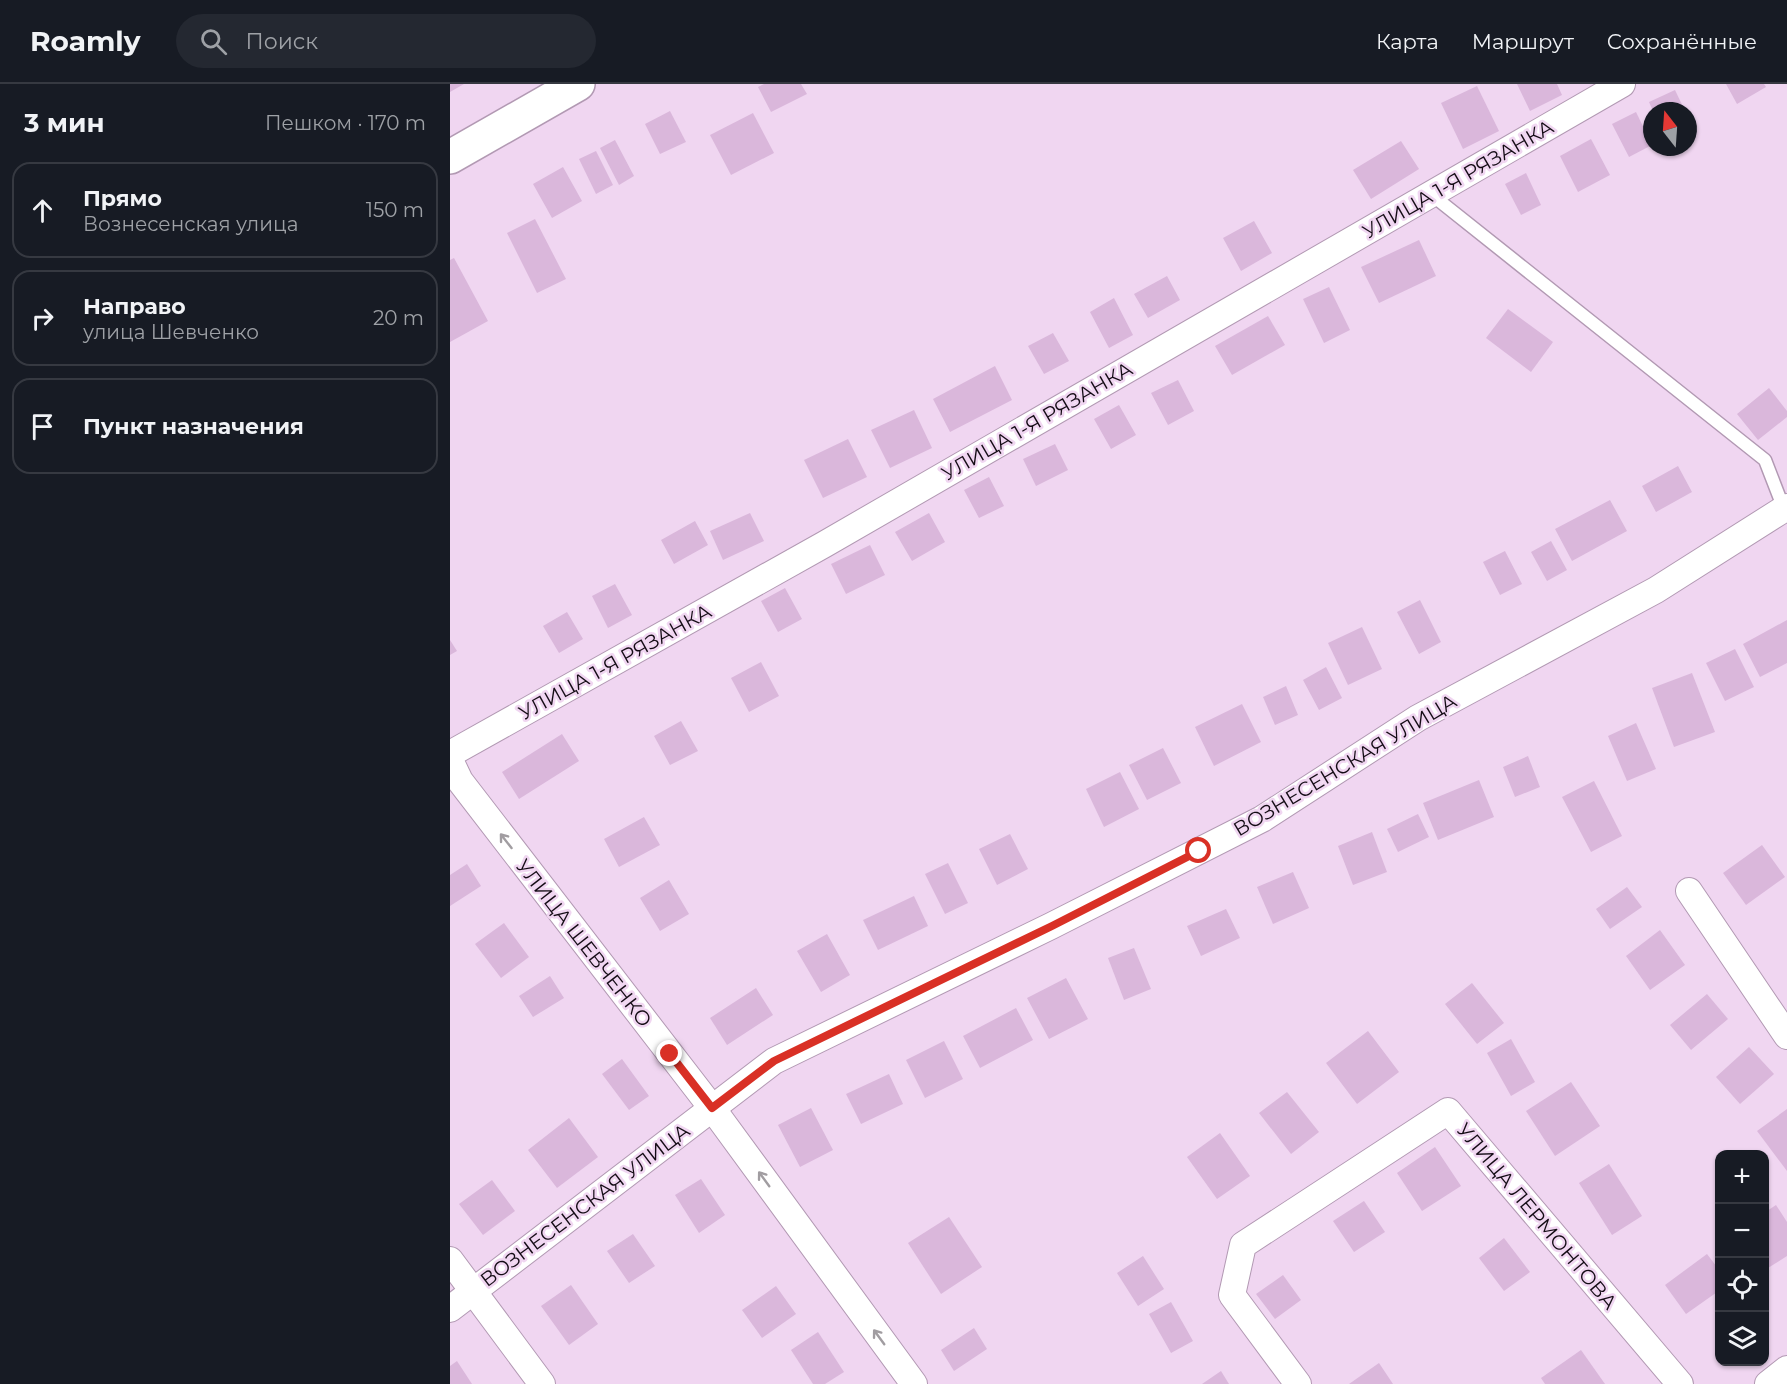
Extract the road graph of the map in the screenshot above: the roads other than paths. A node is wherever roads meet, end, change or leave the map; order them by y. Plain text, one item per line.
1 (578, 84) edge
2 (1622, 84) edge
3 (450, 157) edge
4 (1432, 195) junction
5 (1786, 508) edge
6 (450, 754) edge
7 (450, 760) edge
8 (1689, 891) dead end
9 (1787, 1036) edge
10 (712, 1108) junction
11 (450, 1260) edge
12 (474, 1290) junction
13 (450, 1309) edge
14 (1787, 1369) edge
15 (542, 1384) edge
16 (914, 1384) edge
17 (1298, 1384) edge
18 (1680, 1384) edge
19 (1768, 1384) edge

1 - 3 street
2 - 4 street, УЛИЦА 1-Я РЯЗАНКА
4 - 5 lane
4 - 6 street, УЛИЦА 1-Я РЯЗАНКА
5 - 10 street, ВОЗНЕСЕНСКАЯ УЛИЦА
10 -> 7 street, УЛИЦА ШЕВЧЕНКО
8 - 9 street
10 - 12 street, ВОЗНЕСЕНСКАЯ УЛИЦА
16 -> 10 street, УЛИЦА ШЕВЧЕНКО
11 - 12 street
12 - 13 street, ВОЗНЕСЕНСКАЯ УЛИЦА
12 - 15 street
14 - 19 street
17 - 18 street, УЛИЦА ЛЕРМОНТОВА

